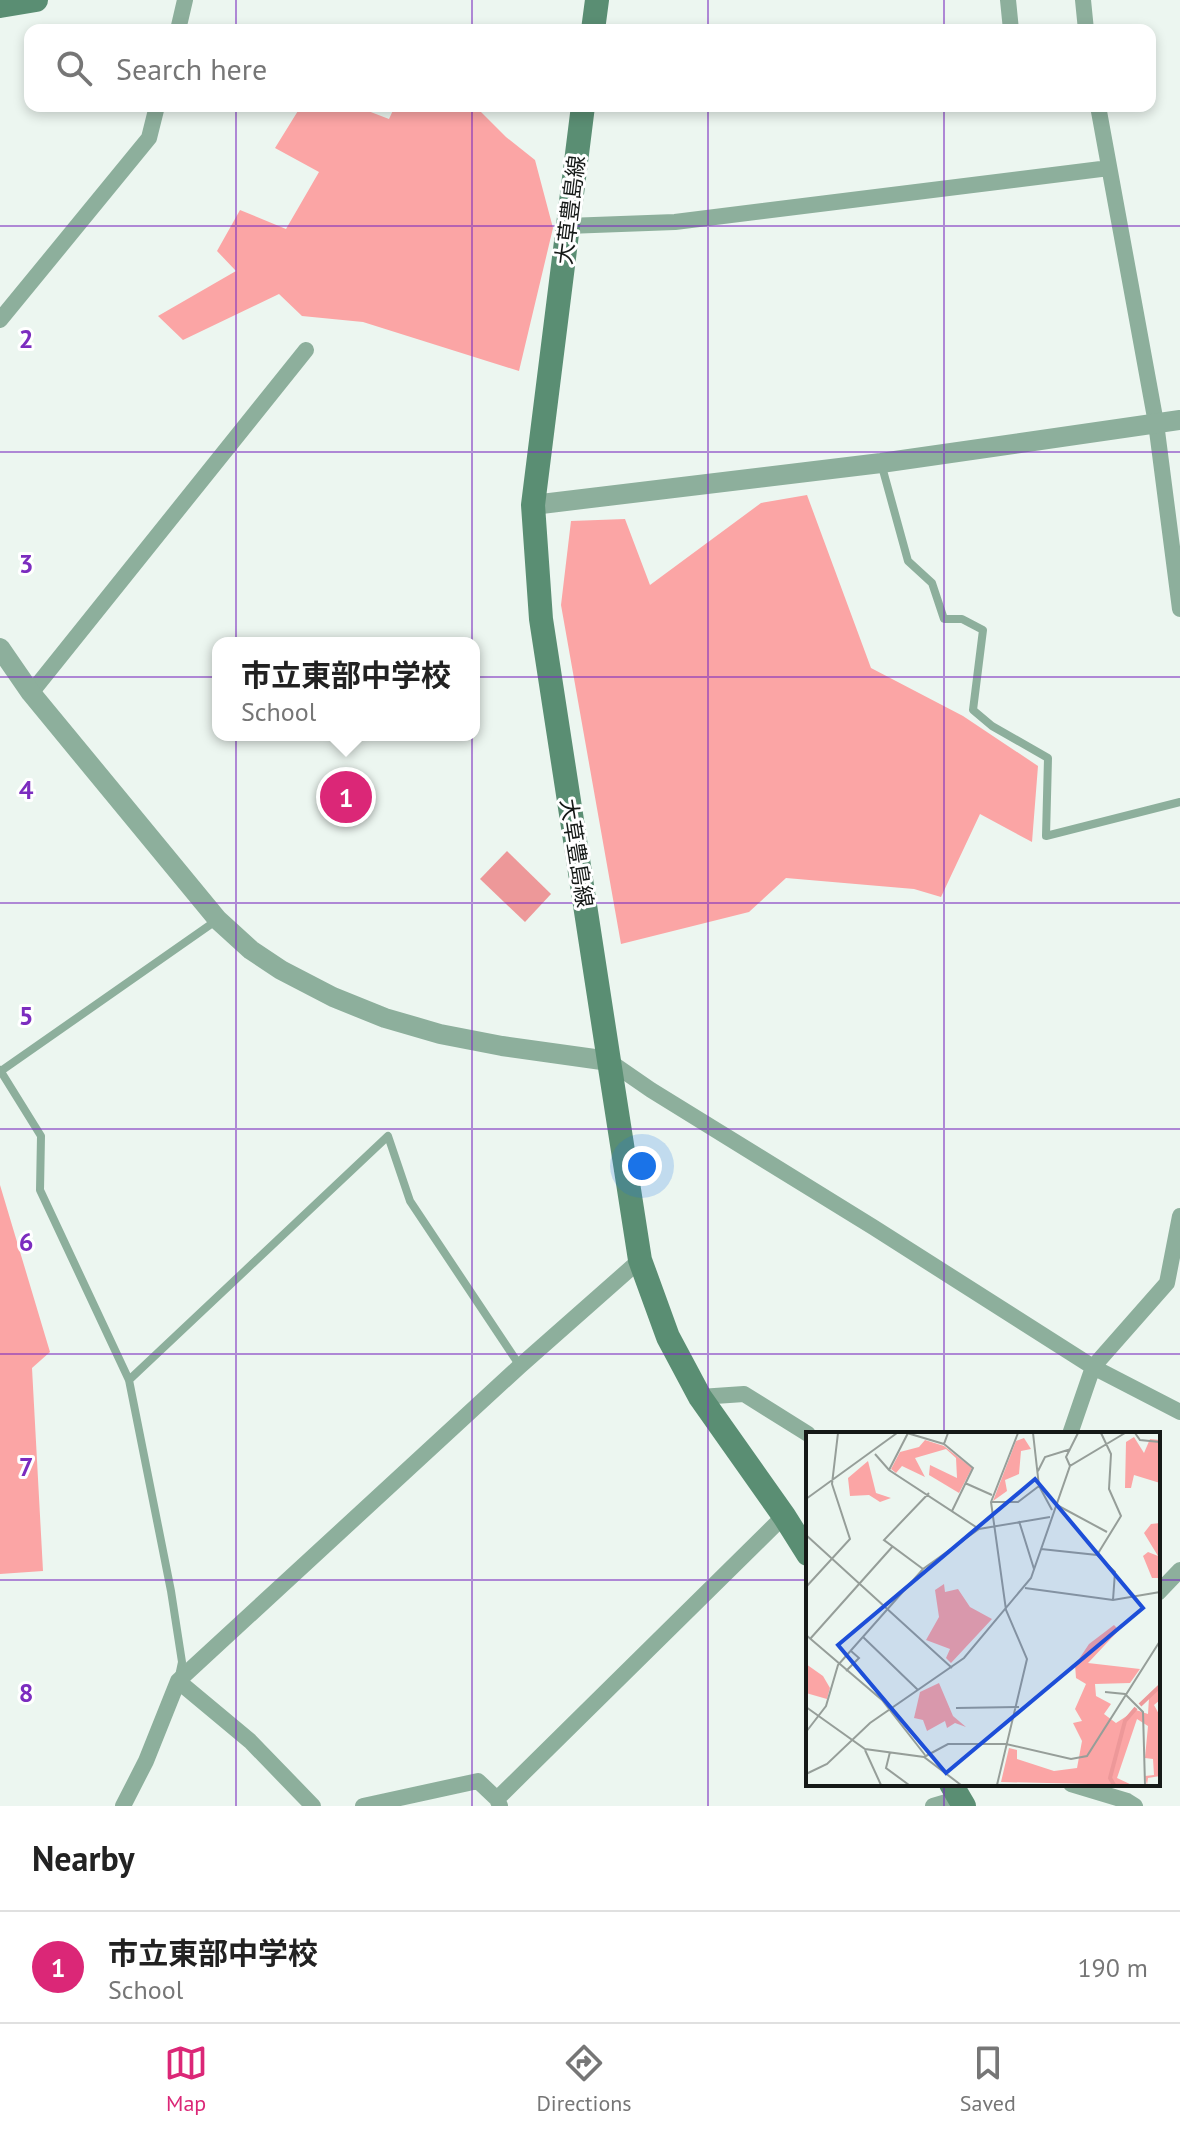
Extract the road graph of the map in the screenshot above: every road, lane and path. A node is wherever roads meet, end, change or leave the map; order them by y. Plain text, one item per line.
1 (36, 0) edge
2 (185, 0) edge
3 (597, 0) edge
4 (1008, 0) edge
5 (1083, 0) edge
6 (0, 6) edge
7 (179, 24) edge
8 (594, 24) edge
9 (1010, 24) edge
10 (1085, 24) edge
11 (156, 112) edge
12 (582, 112) edge
13 (1099, 112) edge
14 (1109, 168) junction
15 (567, 226) junction
16 (0, 320) edge
17 (306, 350) dead end
18 (1180, 420) edge
19 (1156, 423) junction
20 (881, 463) junction
21 (533, 505) junction
22 (1180, 609) edge
23 (0, 648) edge
24 (31, 693) junction
25 (1180, 802) edge
26 (218, 920) junction
27 (609, 1061) junction
28 (1, 1070) edge
29 (1180, 1216) edge
30 (640, 1260) junction
31 (1174, 1281) edge
32 (520, 1366) junction
33 (1093, 1367) junction
34 (129, 1380) junction
35 (700, 1397) junction
36 (1180, 1412) edge
37 (1071, 1432) edge
38 (806, 1433) edge
39 (784, 1516) junction
40 (806, 1551) edge
41 (1180, 1570) edge
42 (1160, 1591) edge
43 (178, 1681) junction
44 (1077, 1786) edge
45 (958, 1796) edge
46 (498, 1802) edge
47 (1131, 1804) edge
48 (123, 1806) edge
49 (313, 1806) edge
50 (363, 1806) edge
51 (933, 1806) edge

1 - 6 main road
2 - 7 street
3 - 8 main road
4 - 9 street
5 - 10 street
11 - 16 street
12 - 15 main road, 大草豊島線
13 - 14 street
14 - 15 street
14 - 19 street
15 - 21 main road, 大草豊島線
17 - 24 street
18 - 19 street
19 - 20 street
19 - 22 street
20 - 21 street
20 - 25 lane
21 - 27 main road, 大草豊島線
23 - 24 street
24 - 26 street
26 - 27 street
26 - 28 lane
27 - 30 main road, 大草豊島線
27 - 33 street
28 - 34 lane
29 - 31 street
30 - 32 street
30 - 35 main road, 大草豊島線
31 - 33 street
32 - 34 lane
32 - 43 street
33 - 36 street
33 - 37 street
34 - 43 lane
35 - 38 street
35 - 39 main road, 大草豊島線
39 - 40 main road, 大草豊島線
39 - 46 street
41 - 42 street
43 - 48 street
43 - 49 street
44 - 47 street
45 - 51 street
46 - 50 street

